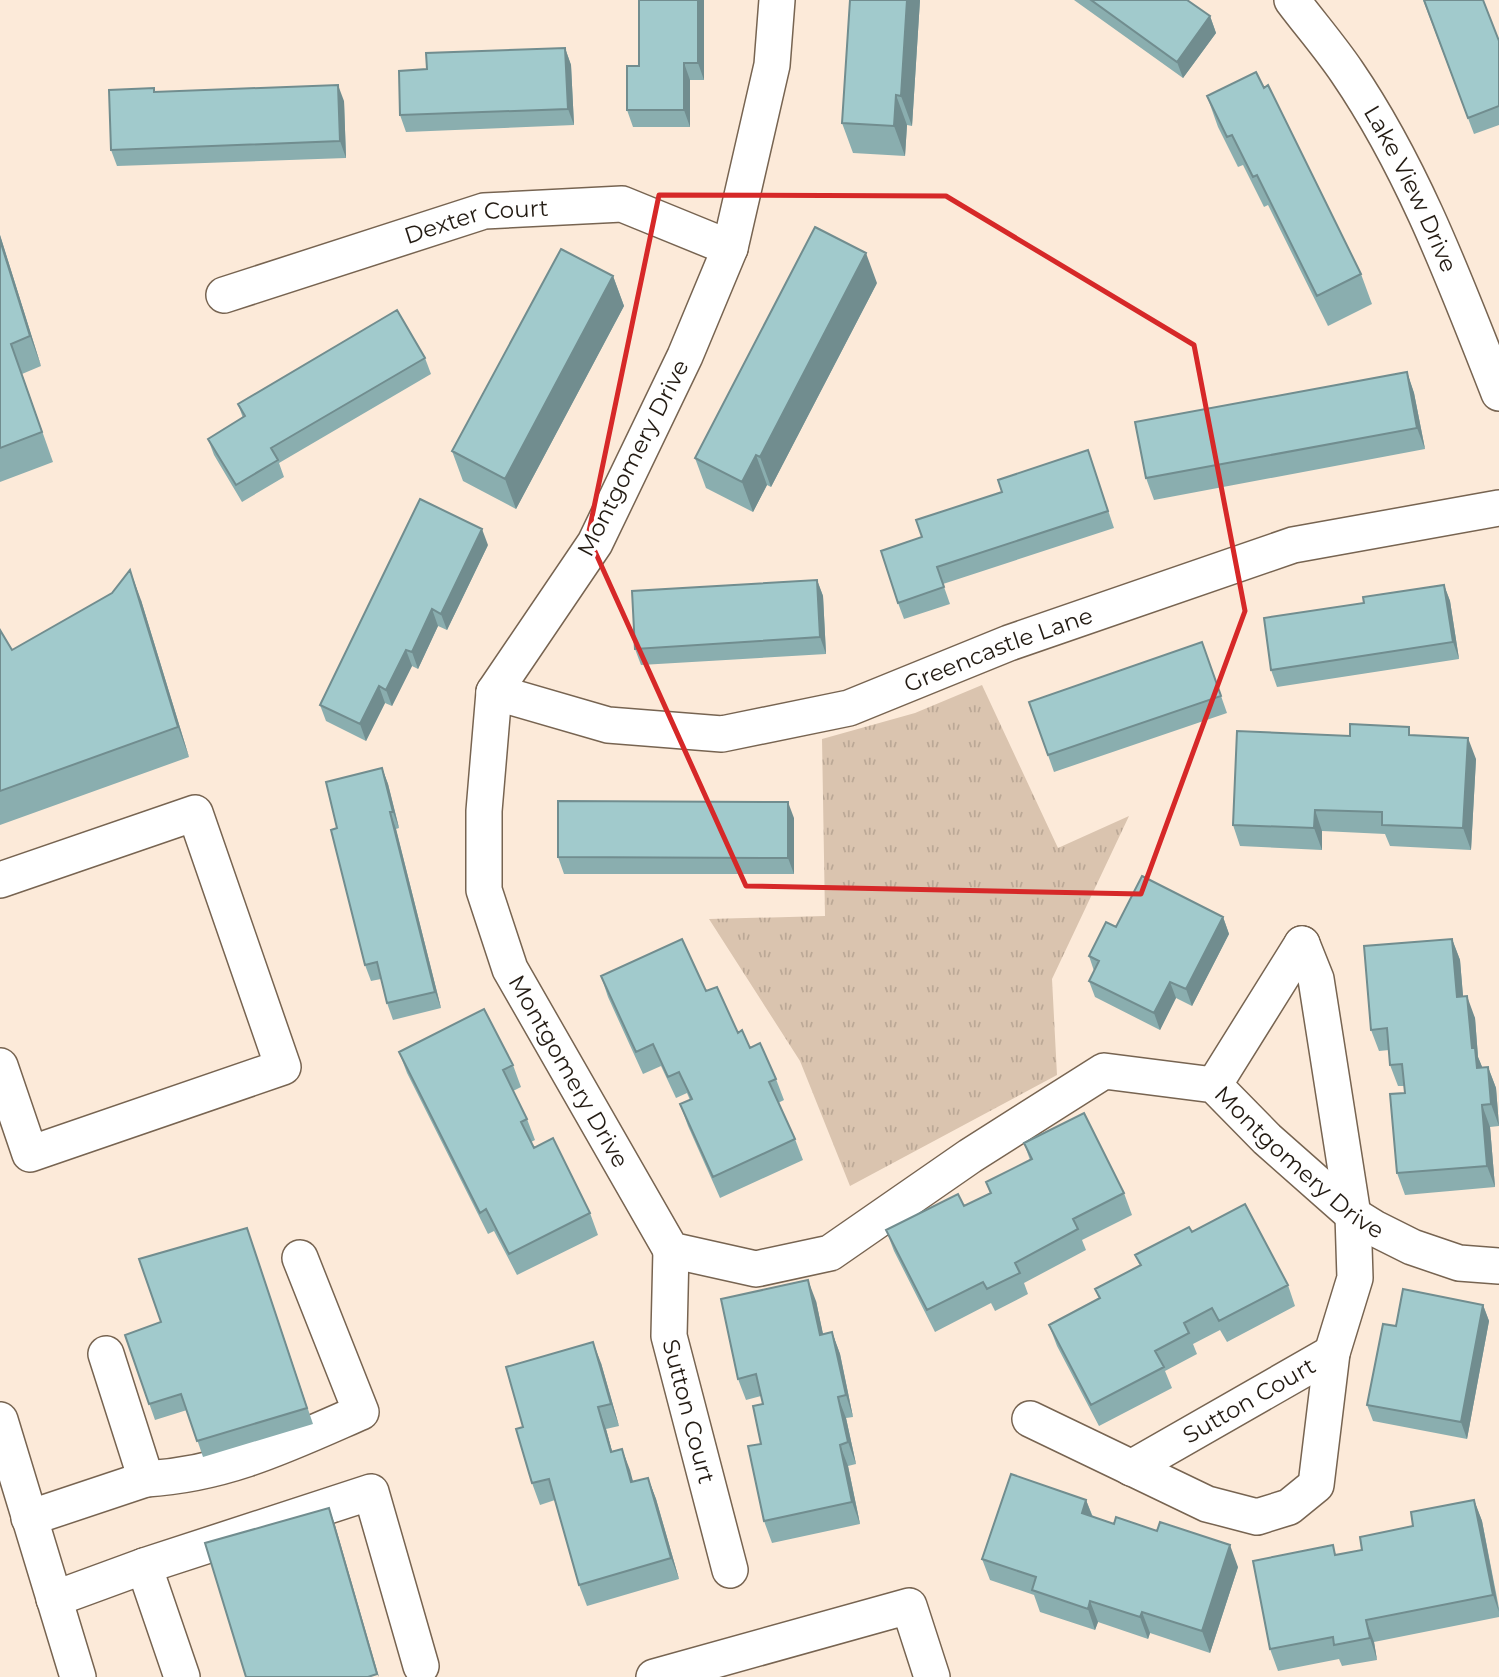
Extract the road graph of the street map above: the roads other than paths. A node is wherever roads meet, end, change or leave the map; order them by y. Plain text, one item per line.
1 (777, 0) edge
2 (1292, 0) edge
3 (730, 248) junction
4 (224, 295) dead end
5 (1499, 393) edge
6 (1499, 508) edge
7 (494, 692) junction
8 (0, 880) edge
9 (0, 1066) edge
10 (1214, 1085) junction
11 (1353, 1215) junction
12 (671, 1250) junction
13 (300, 1258) dead end
14 (1499, 1266) edge
15 (1332, 1353) junction
16 (106, 1354) dead end
17 (1030, 1419) dead end
18 (0, 1420) edge
19 (1131, 1468) junction
20 (146, 1479) junction
21 (29, 1518) junction
22 (144, 1566) junction
23 (730, 1570) dead end
24 (54, 1599) junction
25 (421, 1667) dead end
26 (78, 1677) edge
27 (182, 1677) edge
28 (654, 1677) edge
29 (932, 1677) edge

1 - 3 street, Montgomery Drive
2 - 5 street, Lake View Drive
3 - 4 street, Dexter Court
3 - 7 street, Montgomery Drive
6 - 7 street, Greencastle Lane
7 - 12 street, Montgomery Drive
8 - 9 street
10 - 11 street, Montgomery Drive
10 - 11 street, Sutton Court
10 - 12 street, Montgomery Drive
11 - 14 street, Montgomery Drive
11 - 15 street, Sutton Court
12 - 23 street, Sutton Court
13 - 20 street
15 - 19 street, Sutton Court
15 - 19 street, Sutton Court
16 - 20 street
17 - 19 street, Sutton Court
18 - 21 street
20 - 21 street
21 - 24 street
22 - 24 street
22 - 25 street
22 - 27 street
24 - 26 street
28 - 29 street

